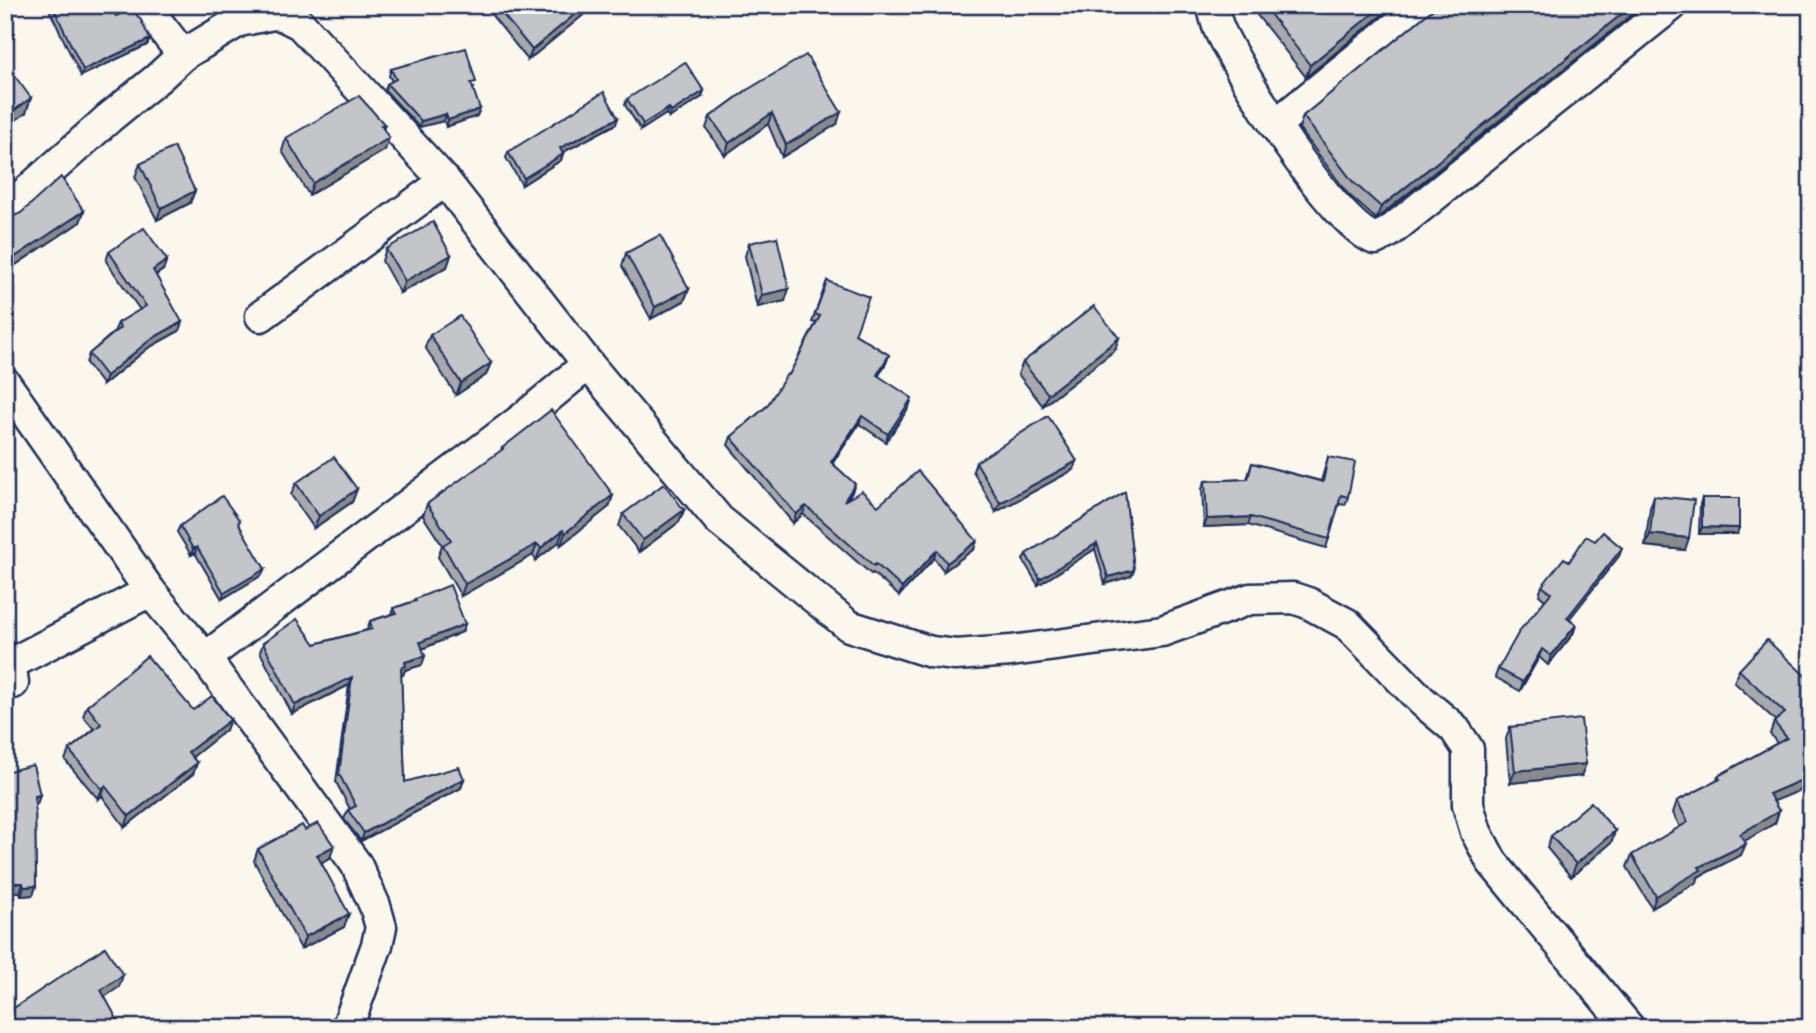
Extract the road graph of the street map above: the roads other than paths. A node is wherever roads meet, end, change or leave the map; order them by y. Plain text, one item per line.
1 (144, 5) edge
2 (1212, 5) edge
3 (1422, 5) edge
4 (1672, 5) edge
5 (183, 55) junction
6 (1275, 125) junction
7 (445, 181) junction
8 (5, 211) edge
9 (261, 316) dead end
10 (588, 364) junction
11 (5, 383) edge
12 (150, 591) junction
13 (205, 658) junction
14 (13, 683) dead end
15 (346, 1028) edge
16 (1629, 1028) edge

1 - 5 street
2 - 6 street
3 - 6 street
4 - 6 street
5 - 7 street
5 - 8 street
7 - 9 street
7 - 10 street
10 - 13 street
10 - 16 street
11 - 12 street
12 - 13 street
12 - 14 street
13 - 15 street

